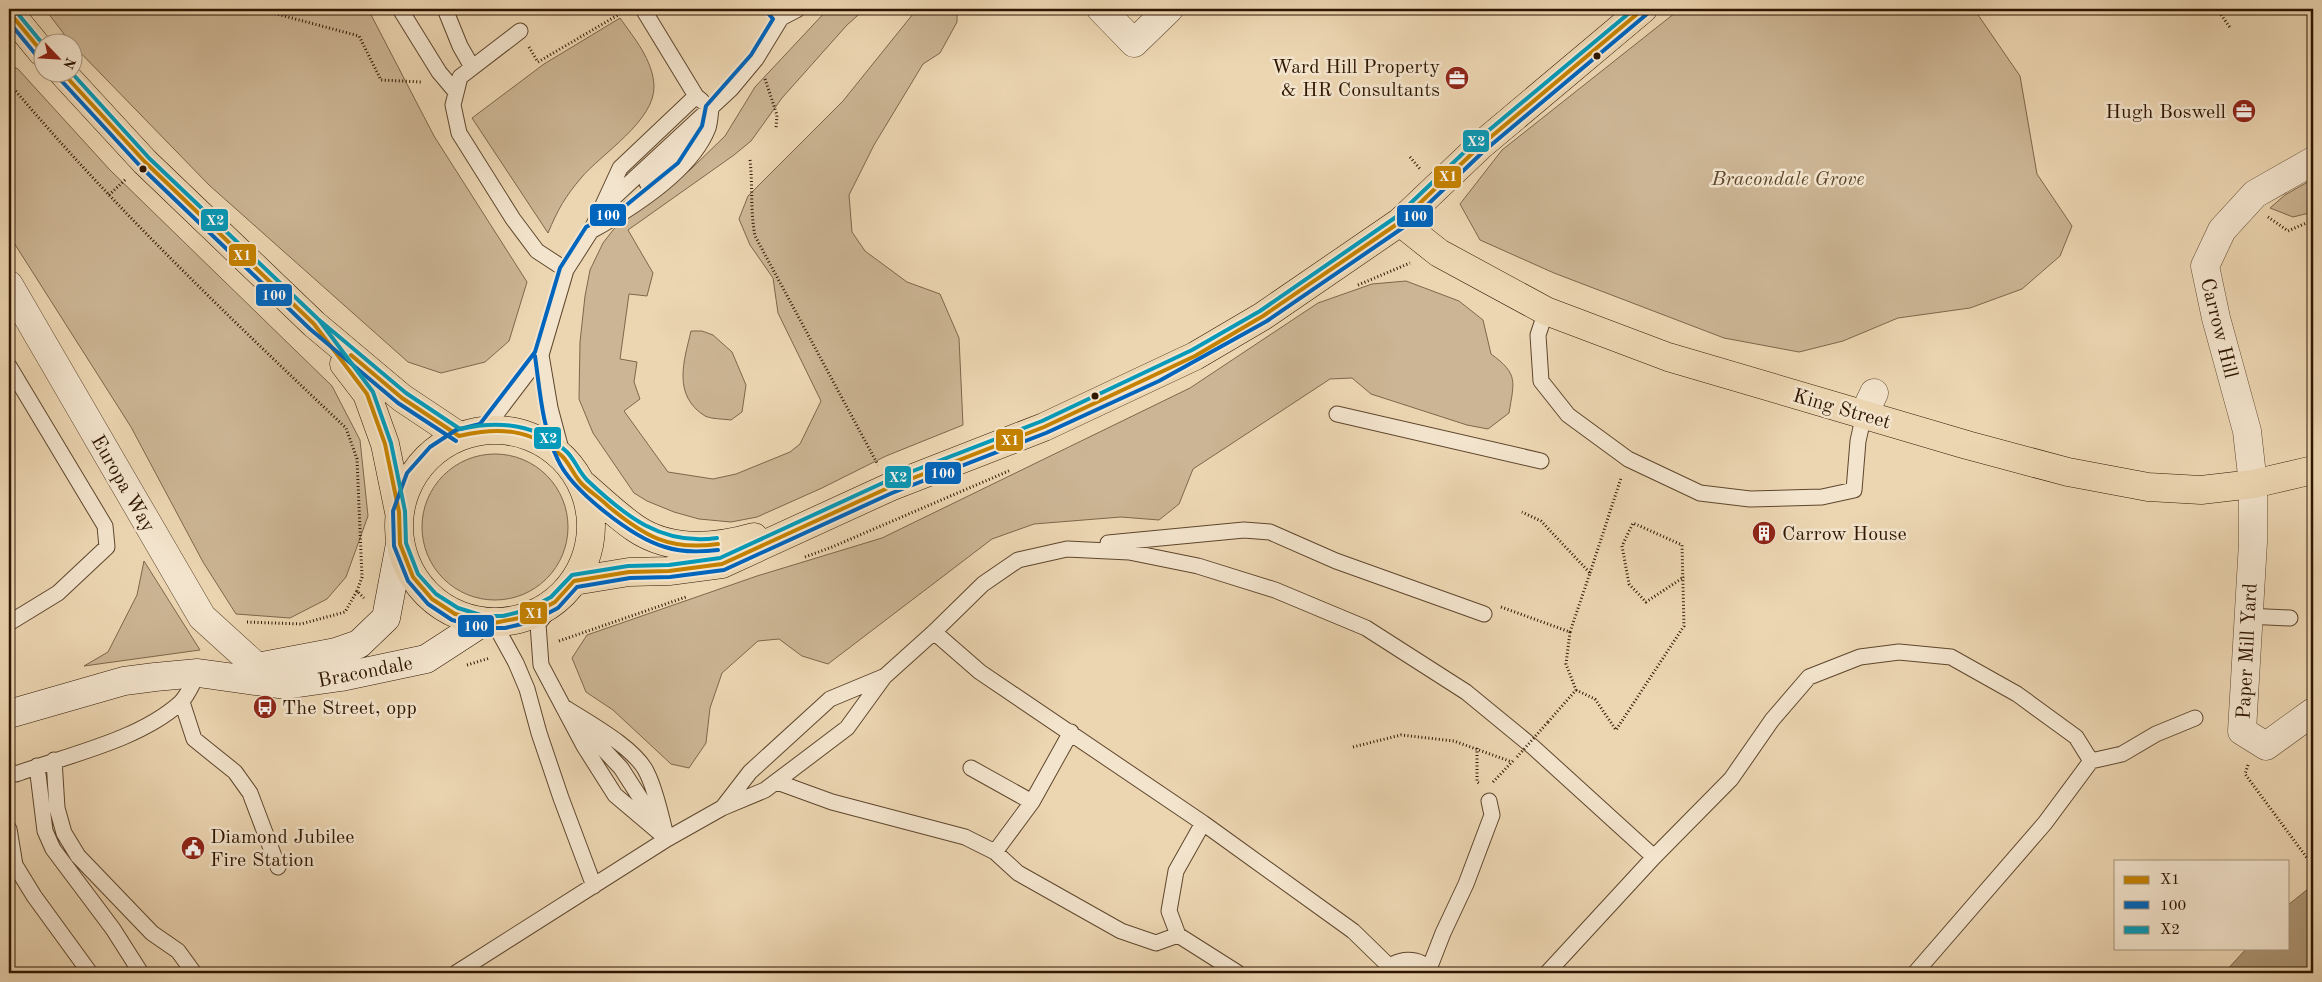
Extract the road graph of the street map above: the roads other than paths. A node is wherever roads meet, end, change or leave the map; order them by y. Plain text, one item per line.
1 (400, 9) edge
2 (445, 9) edge
3 (643, 9) edge
4 (798, 9) edge
5 (1102, 9) edge
6 (1169, 9) edge
7 (1642, 9) edge
8 (9, 12) edge
9 (777, 13) edge
10 (520, 31) road end
11 (26, 37) edge
12 (472, 67) junction
13 (71, 82) edge
14 (452, 87) junction
15 (696, 96) junction
16 (711, 109) junction
17 (2313, 161) edge
18 (598, 214) junction
19 (1400, 222) junction
20 (591, 231) junction
21 (566, 270) junction
22 (9, 285) edge
23 (1546, 311) junction
24 (314, 324) junction
25 (541, 355) junction
26 (9, 366) edge
27 (1869, 404) junction
28 (1337, 414) dead end
29 (471, 433) junction
30 (563, 457) junction
31 (1541, 460) dead end
32 (2313, 470) edge
33 (582, 483) junction
34 (2253, 484) junction
35 (399, 512) junction
36 (826, 516) junction
37 (400, 544) junction
38 (1067, 549) junction
39 (574, 581) junction
40 (554, 602) junction
41 (1484, 614) dead end
42 (2247, 616) junction
43 (2290, 618) dead end
44 (488, 622) junction
45 (9, 623) edge
46 (934, 632) junction
47 (247, 672) junction
48 (198, 674) junction
49 (884, 677) junction
50 (182, 702) junction
51 (563, 706) junction
52 (21, 711) edge
53 (2313, 712) edge
54 (2195, 718) dead end
55 (1071, 732) junction
56 (54, 760) junction
57 (2091, 761) junction
58 (36, 766) junction
59 (971, 768) dead end
60 (11, 777) edge
61 (777, 782) junction
62 (1489, 796) road end
63 (1032, 802) junction
64 (722, 808) junction
65 (1203, 823) junction
66 (9, 829) edge
67 (667, 839) junction
68 (995, 852) junction
69 (1654, 857) junction
70 (278, 867) dead end
71 (594, 886) junction
72 (1178, 935) junction
73 (1386, 970) edge
74 (1431, 971) edge
75 (90, 973) edge
76 (141, 973) edge
77 (194, 973) edge
78 (456, 973) edge
79 (1238, 973) edge
80 (1546, 973) edge
81 (1915, 973) edge

1 - 14 lane
2 - 12 lane
3 - 15 lane
4 - 9 lane
5 - 6 street
7 - 19 main road
8 - 11 main road
9 - 16 lane
10 - 12 lane
12 - 14 lane
13 - 24 main road
14 - 21 lane
15 - 16 lane
15 - 18 lane
16 - 18 lane
16 - 20 lane
17 - 34 street, Carrow Hill
18 - 20 lane
19 - 23 main road, King Street
19 - 36 main road
20 - 21 lane
21 - 25 lane
22 - 47 street, Europa Way
23 - 27 main road, King Street
23 - 27 lane
24 - 29 main road
24 - 35 main road
25 - 29 lane
25 - 30 lane
26 - 45 lane
27 - 34 main road, King Street
28 - 31 lane
29 - 30 main road
29 - 35 main road
30 - 33 main road
32 - 34 main road, King Street
33 - 36 main road
33 - 39 main road
34 - 42 street, Paper Mill Yard
35 - 37 main road
36 - 39 main road
37 - 44 main road
37 - 47 street, Bracondale
38 - 41 lane
38 - 46 lane
38 - 69 lane
39 - 40 main road
40 - 44 main road
40 - 51 lane
42 - 43 lane
42 - 53 street, Paper Mill Yard
44 - 47 street, Bracondale
44 - 71 lane
46 - 49 lane
46 - 55 lane
47 - 48 street, Bracondale
48 - 50 lane
48 - 52 street, Bracondale
49 - 61 lane
49 - 64 lane
50 - 56 lane
50 - 70 lane
51 - 67 lane
51 - 67 lane
54 - 57 lane
55 - 63 lane
55 - 65 lane
56 - 58 lane
56 - 77 lane
57 - 69 lane
57 - 81 lane
58 - 60 lane
58 - 76 lane
59 - 63 lane
61 - 64 lane
61 - 68 lane
62 - 74 lane
63 - 68 lane
64 - 67 lane
65 - 72 lane
65 - 73 lane
66 - 75 lane
67 - 71 lane
68 - 72 lane
69 - 80 lane
71 - 78 lane
72 - 79 lane
73 - 74 lane

